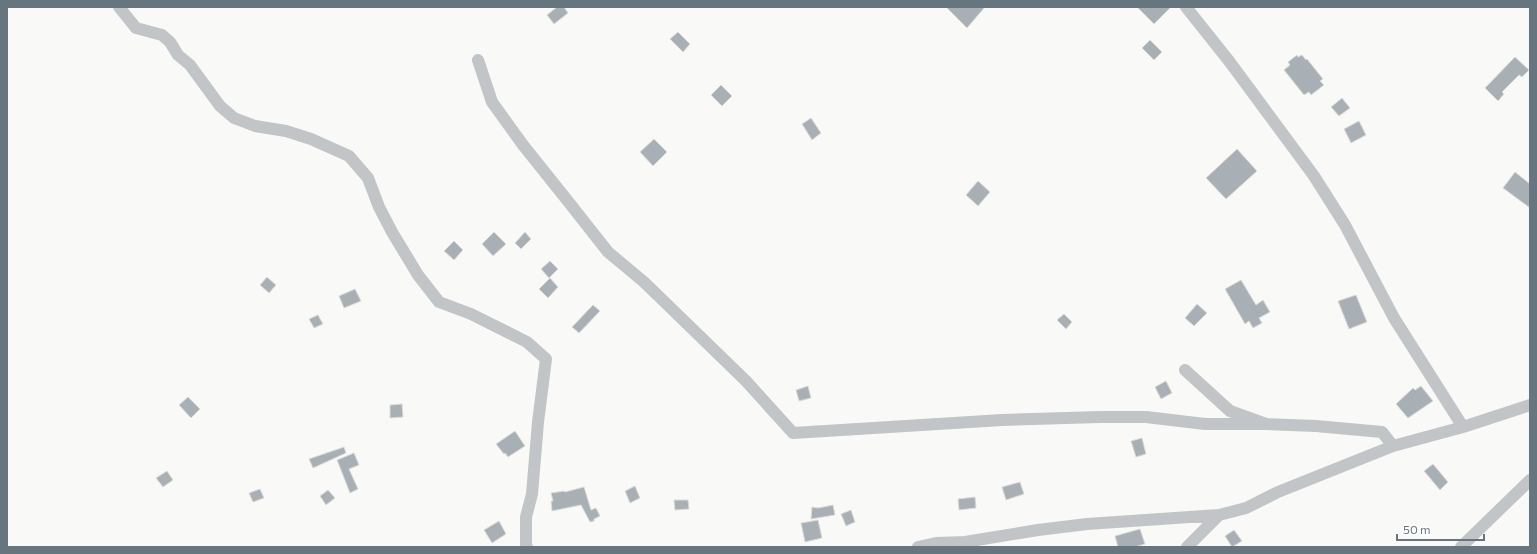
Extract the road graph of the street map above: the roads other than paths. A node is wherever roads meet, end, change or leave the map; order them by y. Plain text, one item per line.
1 (119, 7) edge
2 (1186, 7) edge
3 (478, 60) dead end
4 (1185, 370) dead end
5 (1530, 405) edge
6 (1266, 424) junction
7 (1463, 427) junction
8 (1392, 446) junction
9 (1530, 480) edge
10 (1219, 515) junction
11 (527, 547) edge
12 (918, 547) edge
13 (1187, 547) edge
14 (1461, 547) edge

1 - 11 street
2 - 7 street
3 - 6 street
4 - 6 street
5 - 7 street
6 - 8 street
7 - 8 street
8 - 10 street
9 - 14 street
10 - 12 street
10 - 13 street

